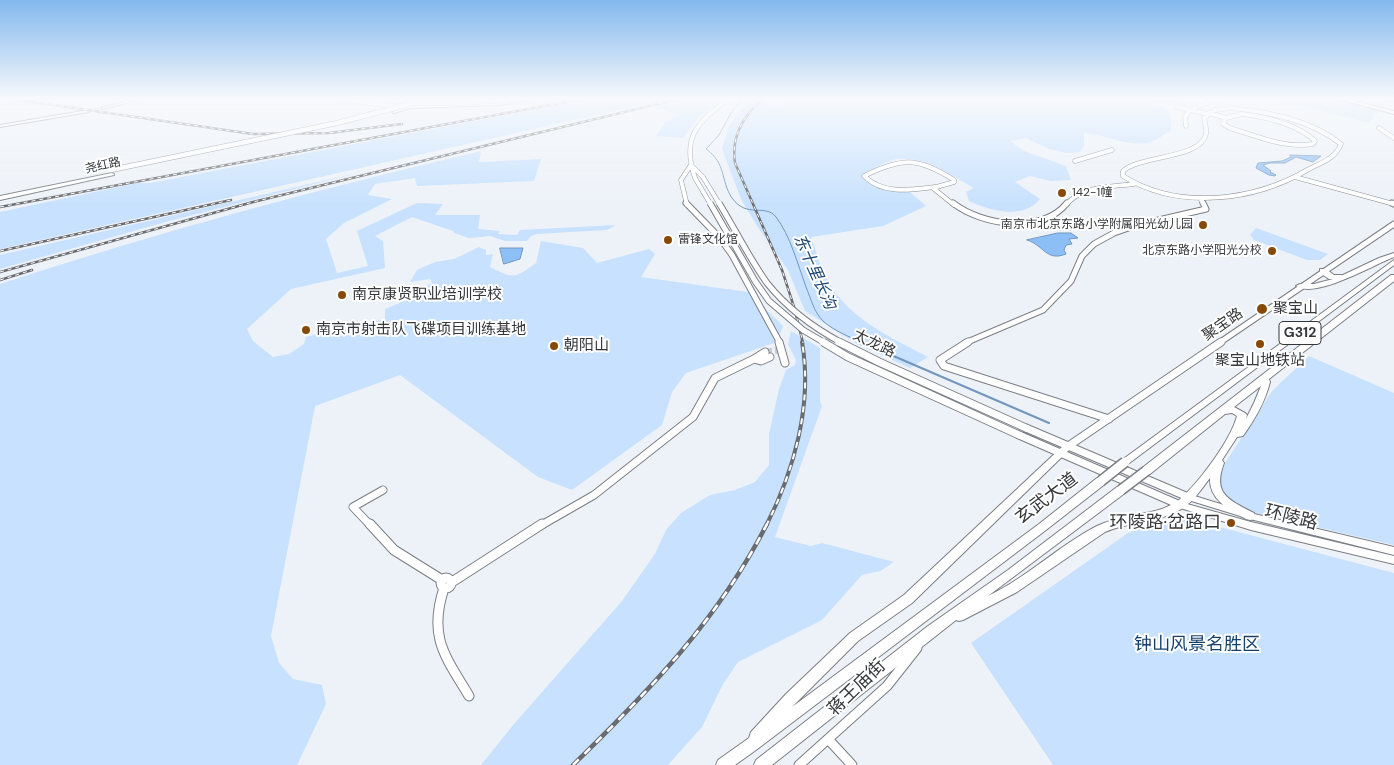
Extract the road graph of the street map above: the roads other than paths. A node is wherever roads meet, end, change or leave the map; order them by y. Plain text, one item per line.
1 (284, 135) edge
2 (298, 135) edge
3 (693, 135) edge
4 (1206, 135) edge
5 (1255, 135) edge
6 (1307, 135) edge
7 (1329, 135) edge
8 (1112, 150) dead end
9 (1076, 161) dead end
10 (691, 165) junction
11 (111, 172) junction
12 (1296, 176) junction
13 (1134, 184) junction
14 (935, 187) junction
15 (0, 194) edge
16 (0, 198) edge
17 (1200, 198) junction
18 (1394, 203) edge
19 (1394, 224) edge
20 (1394, 255) edge
21 (1394, 262) edge
22 (1323, 271) junction
23 (1347, 277) junction
24 (1394, 277) edge
25 (1300, 286) junction
26 (768, 355) tunnel mouth
27 (785, 363) dead end
28 (1264, 378) junction
29 (1223, 411) junction
30 (1109, 419) junction
31 (1063, 450) junction
32 (383, 490) dead end
33 (1184, 501) junction
34 (1250, 516) junction
35 (1394, 551) edge
36 (1394, 560) edge
37 (446, 583) junction
38 (932, 630) junction
39 (469, 696) dead end
40 (828, 739) junction
41 (744, 750) junction
42 (723, 765) edge
43 (761, 765) edge
44 (800, 765) edge
45 (852, 765) edge

1 - 11 main road, 尧红路, bridge
2 - 11 main road, 尧红路
3 - 10 street
4 - 13 street
5 - 6 street
7 - 12 street
8 - 9 street
10 - 27 street
10 - 31 street, 太龙路, bridge
10 - 31 street, bridge
11 - 15 main road, 尧红路
11 - 16 main road, 尧红路
12 - 17 street
12 - 18 street
13 - 14 street
13 - 17 street
14 - 14 street
17 - 30 street
19 - 22 street, 聚宝路
20 - 23 highway
21 - 41 highway, 玄武大道 / G312, bridge
22 - 23 highway
22 - 25 street, 聚宝路
23 - 25 highway
24 - 28 highway, G312
25 - 30 street, 聚宝路
26 - 37 street
28 - 29 highway, G312
28 - 34 highway
29 - 33 highway
29 - 38 highway, bridge
30 - 31 street, 聚宝路
31 - 33 street
31 - 41 highway
32 - 37 street
33 - 34 main road, 环陵路
33 - 36 main road, 环陵路
33 - 38 highway
34 - 35 main road, 环陵路
37 - 39 street
38 - 40 street, 蒋王庙街
38 - 43 highway
40 - 44 street, 蒋王庙街
40 - 45 street
41 - 42 highway, 玄武大道

